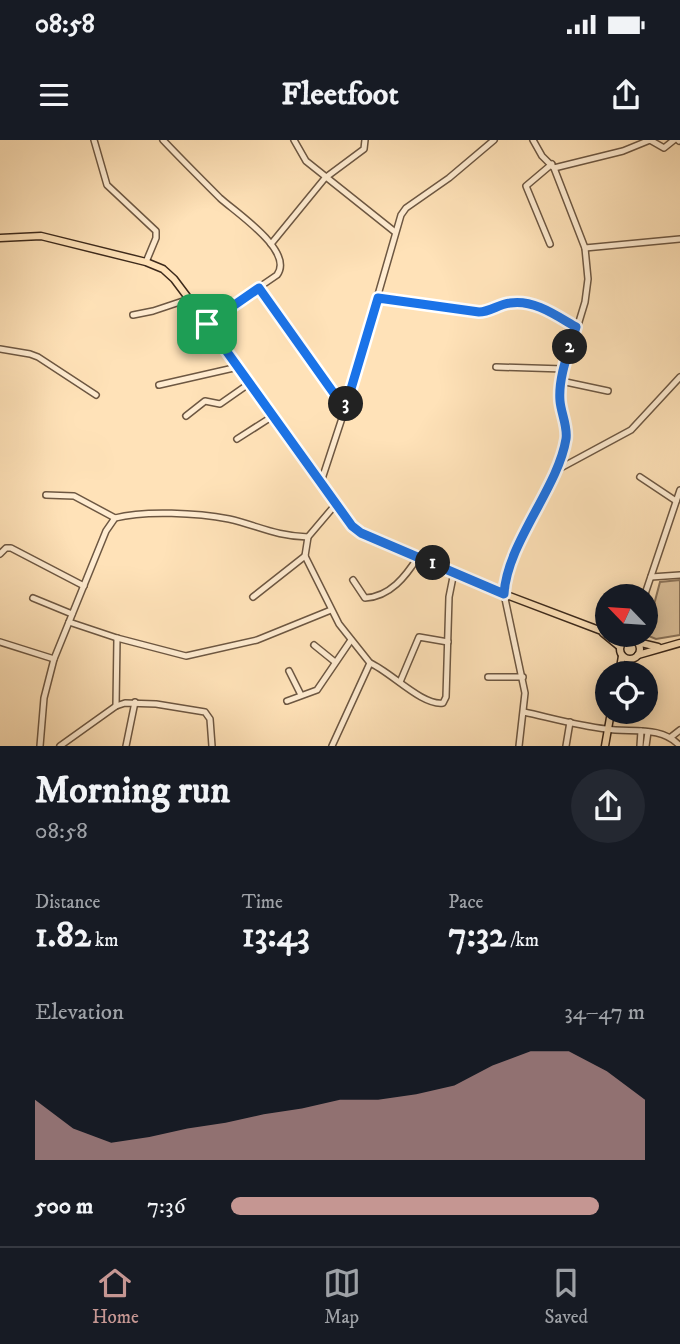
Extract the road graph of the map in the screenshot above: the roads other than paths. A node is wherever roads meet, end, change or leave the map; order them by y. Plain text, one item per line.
1 (94, 140) edge
2 (163, 140) edge
3 (294, 140) edge
4 (365, 140) edge
5 (494, 140) edge
6 (533, 140) edge
7 (650, 140) edge
8 (677, 140) edge
9 (553, 166) junction
10 (325, 178) junction
11 (395, 232) junction
12 (0, 238) edge
13 (680, 239) edge
14 (271, 244) junction
15 (550, 244) dead end
16 (585, 248) junction
17 (146, 262) junction
18 (259, 288) junction
19 (378, 298) junction
20 (189, 299) junction
21 (133, 315) dead end
22 (207, 324) junction
23 (576, 327) junction
24 (0, 349) edge
25 (238, 367) junction
26 (496, 367) dead end
27 (564, 369) junction
28 (680, 377) edge
29 (561, 381) junction
30 (250, 383) junction
31 (159, 385) dead end
32 (608, 391) dead end
33 (96, 395) dead end
34 (345, 409) junction
35 (186, 416) dead end
36 (273, 416) junction
37 (237, 439) dead end
38 (555, 471) junction
39 (640, 477) dead end
40 (321, 482) junction
41 (680, 490) edge
42 (46, 495) dead end
43 (676, 502) junction
44 (336, 504) junction
45 (115, 518) junction
46 (309, 537) junction
47 (0, 554) edge
48 (305, 556) junction
49 (418, 557) junction
50 (454, 572) junction
51 (680, 575) edge
52 (651, 577) junction
53 (353, 580) dead end
54 (649, 584) edge
55 (83, 586) junction
56 (504, 594) junction
57 (33, 597) dead end
58 (253, 597) dead end
59 (331, 610) junction
60 (72, 614) junction
61 (69, 622) junction
62 (595, 628) edge
63 (117, 638) junction
64 (351, 640) junction
65 (0, 642) edge
66 (448, 642) junction
67 (680, 643) edge
68 (314, 645) dead end
69 (660, 647) joint
70 (623, 648) edge
71 (640, 648) edge
72 (638, 655) junction
73 (622, 656) junction
74 (54, 659) junction
75 (630, 659) joint
76 (621, 661) edge
77 (335, 662) junction
78 (370, 663) junction
79 (289, 671) dead end
80 (488, 677) dead end
81 (523, 677) junction
82 (400, 681) junction
83 (301, 695) junction
84 (287, 701) dead end
85 (135, 702) junction
86 (116, 706) junction
87 (524, 712) junction
88 (570, 722) junction
89 (609, 724) edge
90 (608, 730) junction
91 (680, 730) edge
92 (644, 731) junction
93 (671, 737) junction
94 (40, 746) edge
95 (60, 746) edge
96 (126, 746) edge
97 (212, 746) edge
98 (332, 746) edge
99 (519, 746) edge
100 (566, 746) edge
101 (606, 746) edge
102 (640, 746) edge
103 (646, 746) edge
104 (680, 746) edge

1 - 17 street
2 - 14 street
3 - 10 street
4 - 10 street
5 - 11 street
6 - 9 street
7 - 8 street
7 - 9 street
9 - 15 street
9 - 16 street
10 - 11 street
10 - 14 street
11 - 19 street
12 - 17 main road
13 - 16 street
14 - 18 street
16 - 23 street
17 - 20 main road
18 - 22 street
18 - 34 street
19 - 23 street
19 - 34 street
20 - 21 street
20 - 22 main road
22 - 25 main road
23 - 27 street
24 - 33 street
25 - 30 main road
25 - 31 street
26 - 27 street
27 - 29 street
28 - 38 street
29 - 32 street
29 - 38 street
30 - 35 street
30 - 36 main road
34 - 40 street
36 - 37 street
36 - 40 main road
38 - 56 street
39 - 43 street
40 - 44 main road
41 - 43 street
42 - 45 street
43 - 52 street
44 - 46 street
44 - 49 main road
45 - 46 street
45 - 55 street
46 - 48 street
47 - 55 street
48 - 58 street
48 - 59 street
49 - 50 main road
49 - 53 street
50 - 56 main road
50 - 66 street
51 - 52 street
52 - 54 street
55 - 60 street
56 - 62 main road
56 - 81 street
57 - 60 street
59 - 63 street
59 - 64 street
60 - 61 street
61 - 63 street
61 - 74 street
63 - 86 street
64 - 77 street
64 - 78 street
65 - 74 street
66 - 82 street
66 - 82 street
67 - 69 main road
68 - 77 street
69 - 72 main road
70 - 73 main road
71 - 72 main road
72 - 75 main road
73 - 75 main road
73 - 76 main road
74 - 94 street
77 - 83 street
78 - 82 street
78 - 98 street
79 - 83 street
80 - 81 street
81 - 87 street
83 - 84 street
85 - 86 street
85 - 96 street
85 - 97 street
86 - 95 street
87 - 88 street
87 - 99 street
88 - 90 street
88 - 100 street
89 - 90 main road
90 - 92 street
90 - 101 main road
91 - 93 street
92 - 93 street
92 - 102 street
92 - 103 street
93 - 104 street

